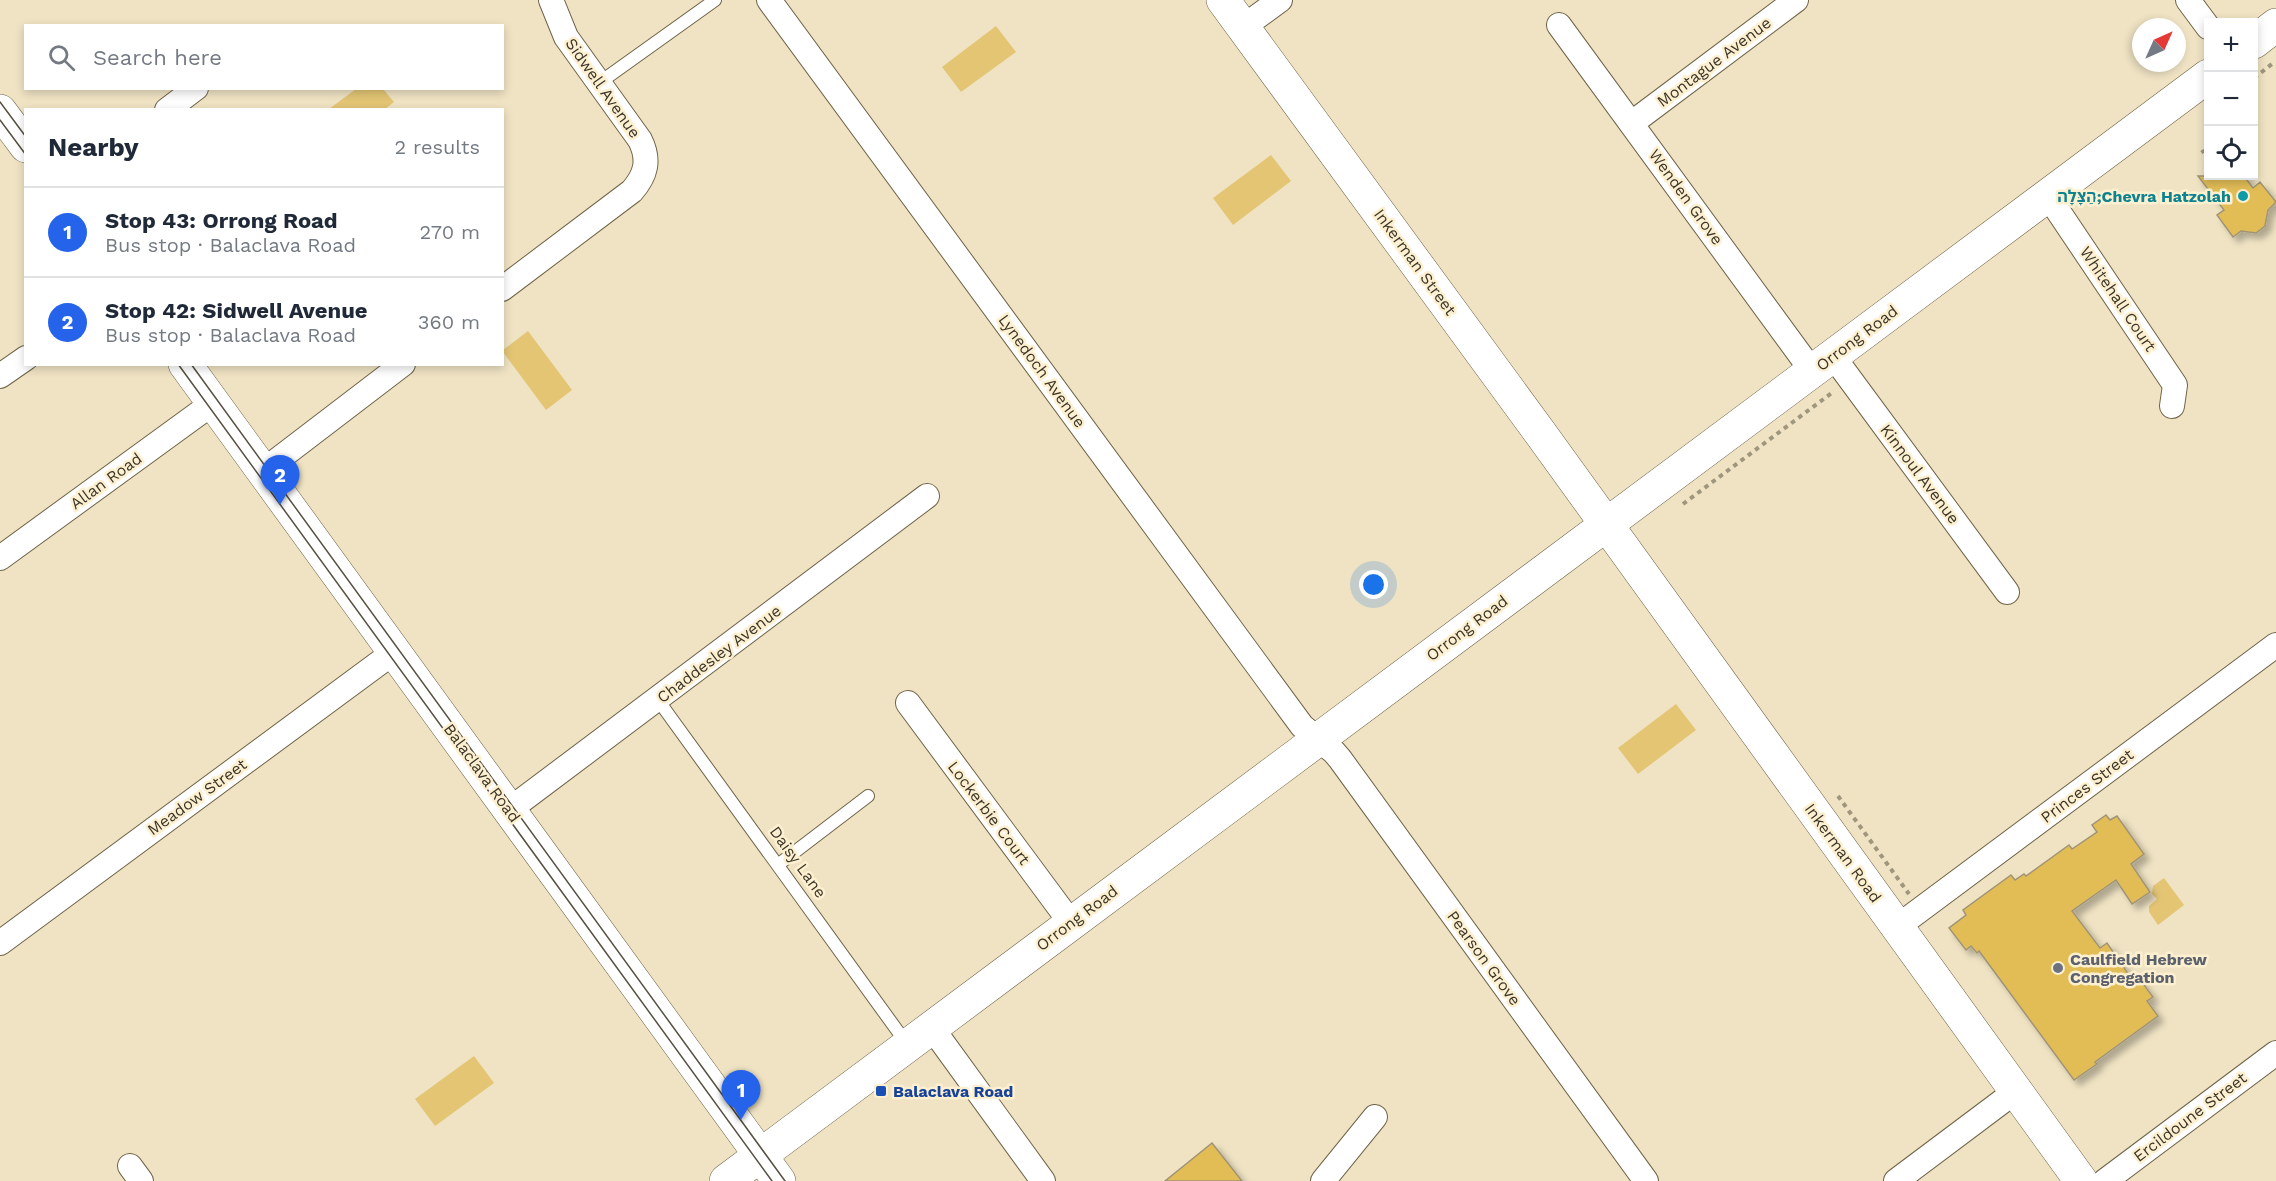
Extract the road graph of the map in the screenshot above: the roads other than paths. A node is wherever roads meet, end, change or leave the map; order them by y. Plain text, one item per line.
1 (551, 0) edge
2 (715, 0) edge
3 (769, 0) edge
4 (1223, 0) edge
5 (1280, 0) edge
6 (1796, 0) edge
7 (2188, 0) edge
8 (2204, 22) edge
9 (1559, 25) dead end
10 (2276, 25) edge
11 (1243, 27) junction
12 (2258, 38) edge
13 (2204, 79) edge
14 (599, 83) junction
15 (193, 90) edge
16 (170, 108) edge
17 (0, 111) edge
18 (1632, 123) junction
19 (24, 143) edge
20 (2048, 196) junction
21 (504, 287) edge
22 (24, 359) edge
23 (1822, 363) junction
24 (186, 366) edge
25 (400, 366) edge
26 (0, 376) edge
27 (213, 403) junction
28 (2172, 406) dead end
29 (263, 471) junction
30 (927, 496) dead end
31 (1606, 524) junction
32 (0, 558) edge
33 (2007, 592) dead end
34 (2276, 645) edge
35 (394, 652) junction
36 (658, 699) junction
37 (908, 703) dead end
38 (1318, 739) junction
39 (868, 796) dead end
40 (509, 810) junction
41 (779, 864) junction
42 (1071, 923) junction
43 (1897, 927) junction
44 (0, 943) edge
45 (920, 1037) junction
46 (2276, 1053) edge
47 (2016, 1091) junction
48 (1375, 1117) dead end
49 (770, 1168) edge
50 (726, 1181) edge
51 (1043, 1181) edge
52 (1323, 1181) edge
53 (1646, 1181) edge
54 (1896, 1181) edge
55 (2081, 1181) edge
56 (2105, 1181) edge

1 - 14 street, Sidwell Avenue
2 - 14 lane
3 - 38 street, Lynedoch Avenue
4 - 11 street, Inkerman Street
5 - 11 street
6 - 18 street, Montague Avenue
7 - 8 street
9 - 18 street, Wenden Grove
10 - 12 street
11 - 31 street, Inkerman Street
13 - 20 street, Orrong Road
14 - 21 street, Sidwell Avenue
15 - 16 street
17 - 19 street
18 - 23 street, Wenden Grove
20 - 23 street, Orrong Road
20 - 28 street, Whitehall Court
22 - 26 street
23 - 31 street, Orrong Road
23 - 33 street, Kinnoul Avenue
24 - 27 street, Balaclava Road
25 - 29 street
27 - 29 street, Balaclava Road
27 - 32 street, Allan Road
29 - 35 street, Balaclava Road
30 - 36 street, Chaddesley Avenue
31 - 38 street, Orrong Road
31 - 43 street, Inkerman Road
34 - 43 street, Princes Street
35 - 40 street, Balaclava Road
35 - 44 street, Meadow Street
36 - 40 street, Chaddesley Avenue
36 - 41 lane, Daisy Lane
37 - 42 street, Lockerbie Court
38 - 42 street, Orrong Road
38 - 53 street, Pearson Grove
39 - 41 lane
40 - 49 street, Balaclava Road
41 - 45 lane, Daisy Lane
42 - 45 street, Orrong Road
43 - 47 street, Inkerman Road
45 - 49 street, Orrong Road
45 - 51 street
46 - 56 street, Ercildoune Street
47 - 54 street
47 - 55 street, Inkerman Road
48 - 52 street
49 - 50 street, Orrong Road

